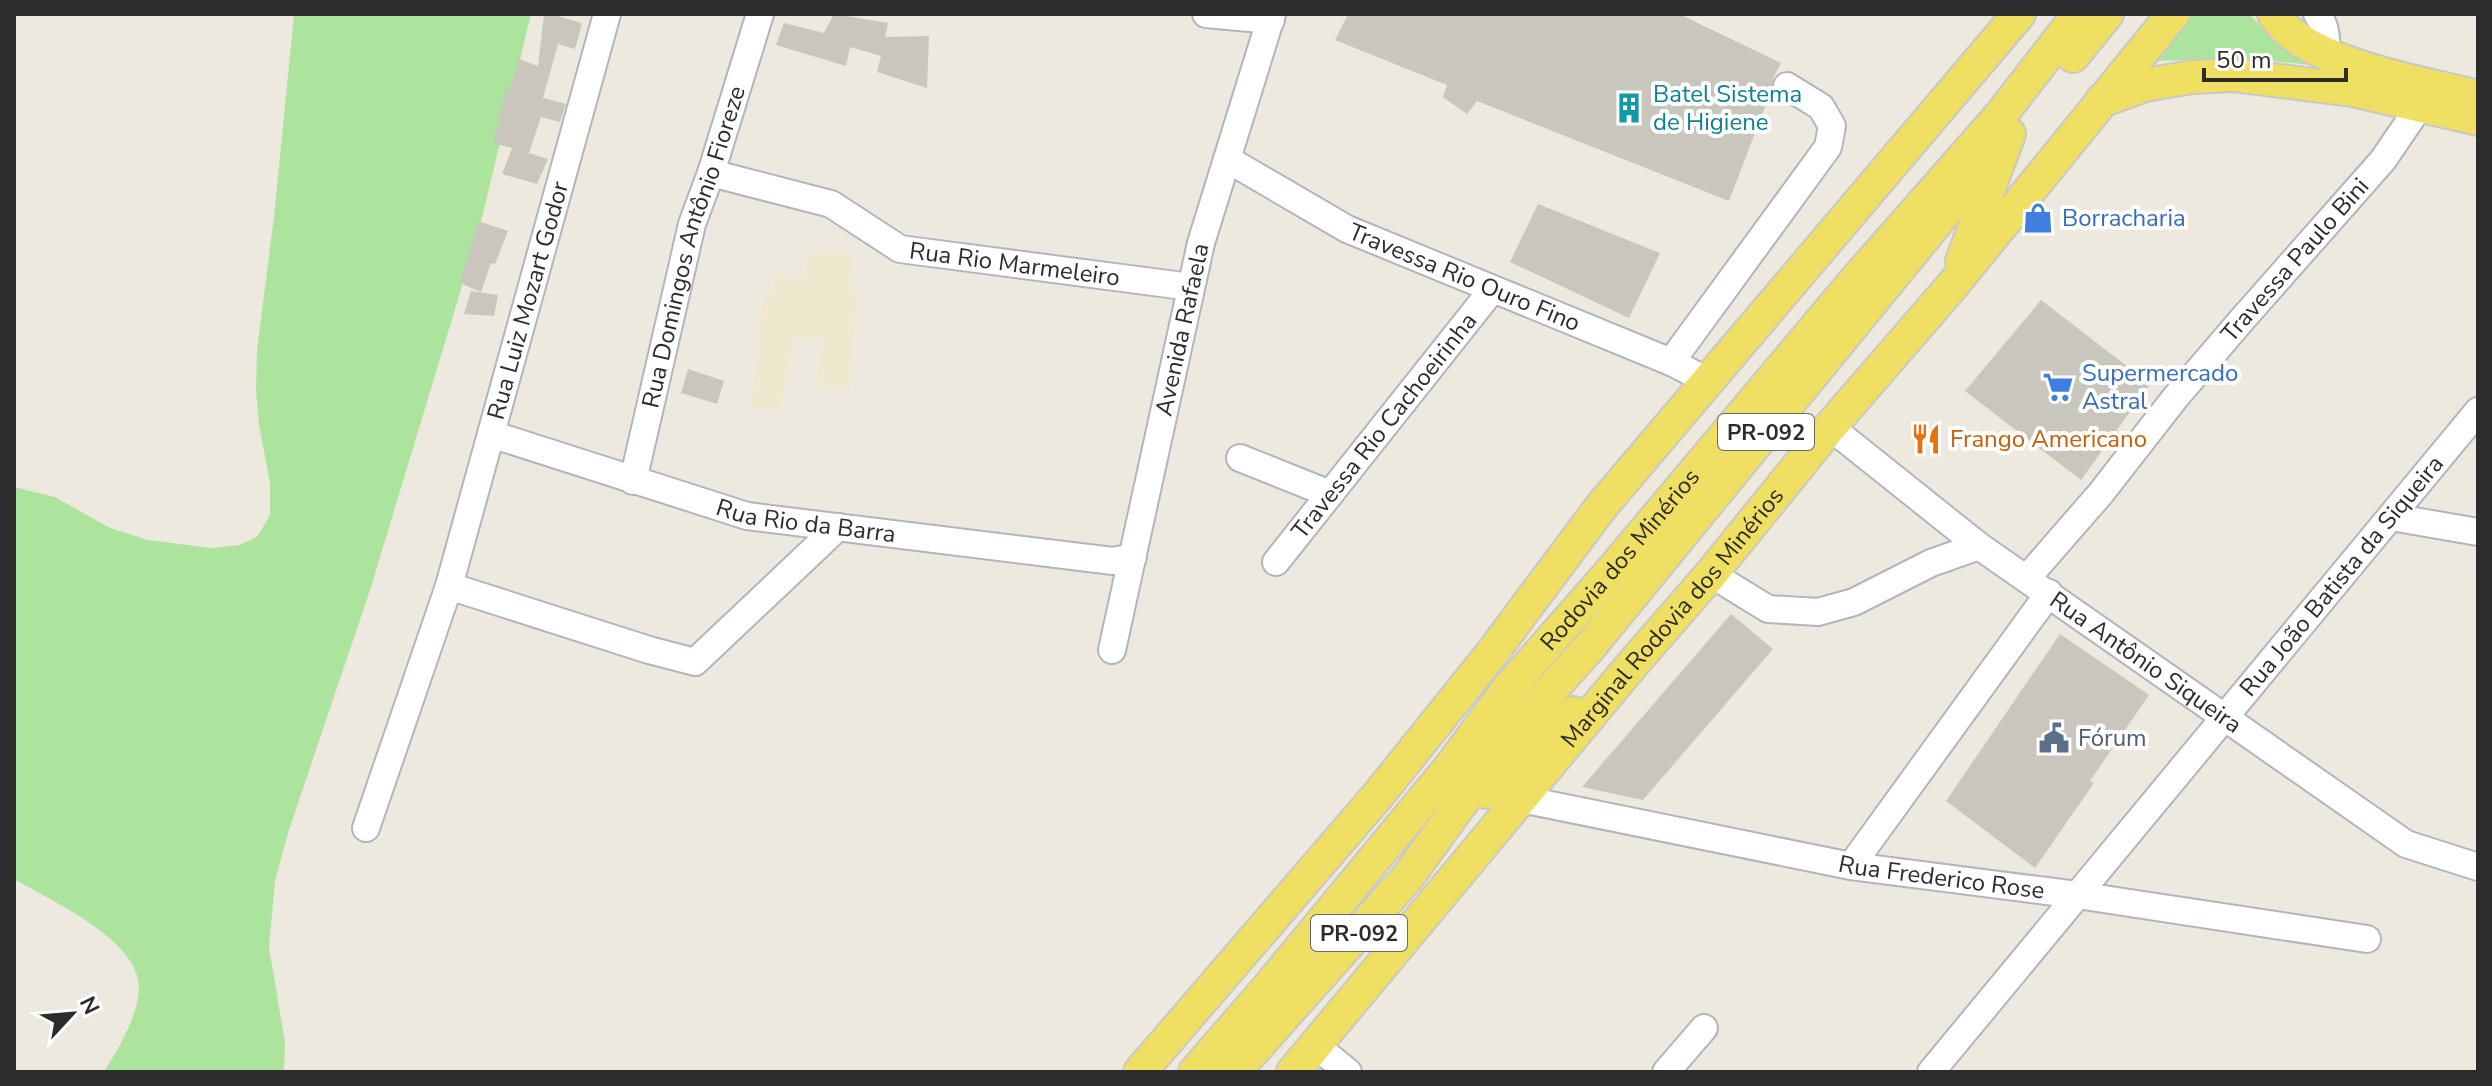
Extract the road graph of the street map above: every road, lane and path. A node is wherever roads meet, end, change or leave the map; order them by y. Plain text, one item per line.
1 (607, 14) edge
2 (760, 14) edge
3 (1206, 14) edge
4 (2019, 14) edge
5 (2079, 14) edge
6 (2107, 14) edge
7 (2173, 14) edge
8 (2274, 14) edge
9 (2317, 14) edge
10 (1272, 17) edge
11 (2325, 56) junction
12 (1787, 86) dead end
13 (2426, 96) junction
14 (2478, 96) edge
15 (2101, 101) junction
16 (2478, 119) edge
17 (1997, 132) junction
18 (1227, 159) junction
19 (711, 173) junction
20 (1853, 213) junction
21 (1952, 286) junction
22 (1191, 287) junction
23 (1492, 290) junction
24 (1671, 362) junction
25 (1708, 381) junction
26 (2478, 411) edge
27 (1830, 427) junction
28 (491, 434) junction
29 (1240, 458) dead end
30 (633, 481) junction
31 (1330, 494) junction
32 (1601, 507) junction
33 (2391, 517) junction
34 (838, 527) junction
35 (2478, 532) edge
36 (1979, 546) junction
37 (1133, 557) junction
38 (1276, 562) dead end
39 (1711, 574) junction
40 (2027, 578) junction
41 (449, 586) junction
42 (2049, 593) junction
43 (1112, 650) dead end
44 (1631, 666) junction
45 (1512, 685) junction
46 (2227, 716) junction
47 (1521, 799) junction
48 (366, 828) dead end
49 (1428, 853) junction
50 (1851, 866) junction
51 (2478, 867) edge
52 (2077, 895) junction
53 (2367, 939) dead end
54 (1704, 1028) dead end
55 (1315, 1045) junction
56 (1140, 1072) edge
57 (1195, 1072) edge
58 (1234, 1072) edge
59 (1293, 1072) edge
60 (1348, 1072) edge
61 (1666, 1072) edge
62 (1931, 1072) edge

1 - 28 street, Rua Luiz Mozart Godor
2 - 19 street, Rua Domingos Antônio Fioreze
3 - 10 street
4 - 20 main road
5 - 17 main road, Rodovia dos Minérios / PR-092
6 - 17 main road, Rodovia dos Minérios / PR-092
7 - 15 main road, Marginal Rodovia dos Minérios
8 - 11 main road
9 - 11 street
10 - 18 street, Avenida Rafaela
11 - 13 main road
12 - 24 street
13 - 14 main road
13 - 15 main road
13 - 16 main road
13 - 40 street, Travessa Paulo Bini
15 - 21 main road, Marginal Rodovia dos Minérios
17 - 20 main road
17 - 21 main road
17 - 45 main road, Rodovia dos Minérios / PR-092
17 - 49 main road, Rodovia dos Minérios / PR-092
18 - 22 street, Avenida Rafaela
18 - 23 street, Travessa Rio Ouro Fino
19 - 22 street, Rua Rio Marmeleiro
19 - 30 street, Rua Domingos Antônio Fioreze
20 - 25 main road
21 - 27 main road, Marginal Rodovia dos Minérios
22 - 37 street, Avenida Rafaela
23 - 24 street, Travessa Rio Ouro Fino
23 - 31 street, Travessa Rio Cachoeirinha
24 - 25 street, Travessa Rio Ouro Fino
25 - 32 main road
26 - 33 street, Rua João Batista da Siqueira
27 - 36 street, Rua Antônio Siqueira
27 - 39 main road, Marginal Rodovia dos Minérios
28 - 30 street, Rua Rio da Barra
28 - 41 street, Rua Luiz Mozart Godor
29 - 31 street
30 - 34 street, Rua Rio da Barra
31 - 38 street, Travessa Rio Cachoeirinha
32 - 45 main road
32 - 56 main road
33 - 35 street
33 - 46 street, Rua João Batista da Siqueira
34 - 37 street, Rua Rio da Barra
34 - 41 street
36 - 39 street
36 - 40 street, Rua Antônio Siqueira
37 - 43 street, Avenida Rafaela
39 - 44 main road, Marginal Rodovia dos Minérios
40 - 42 street, Rua Antônio Siqueira
41 - 48 street, Rua Luiz Mozart Godor
42 - 46 street, Rua Antônio Siqueira
42 - 50 street
44 - 47 main road, Marginal Rodovia dos Minérios
44 - 49 main road
45 - 57 main road, Rodovia dos Minérios / PR-092
46 - 51 street, Rua Antônio Siqueira
46 - 52 street, Rua João Batista da Siqueira
47 - 50 street, Rua Frederico Rose
47 - 55 main road, Marginal Rodovia dos Minérios
49 - 58 main road, Rodovia dos Minérios / PR-092
50 - 52 street, Rua Frederico Rose
52 - 53 street, Rua Frederico Rose
52 - 62 street, Rua João Batista da Siqueira
54 - 61 street
55 - 59 main road, Marginal Rodovia dos Minérios
55 - 60 street

